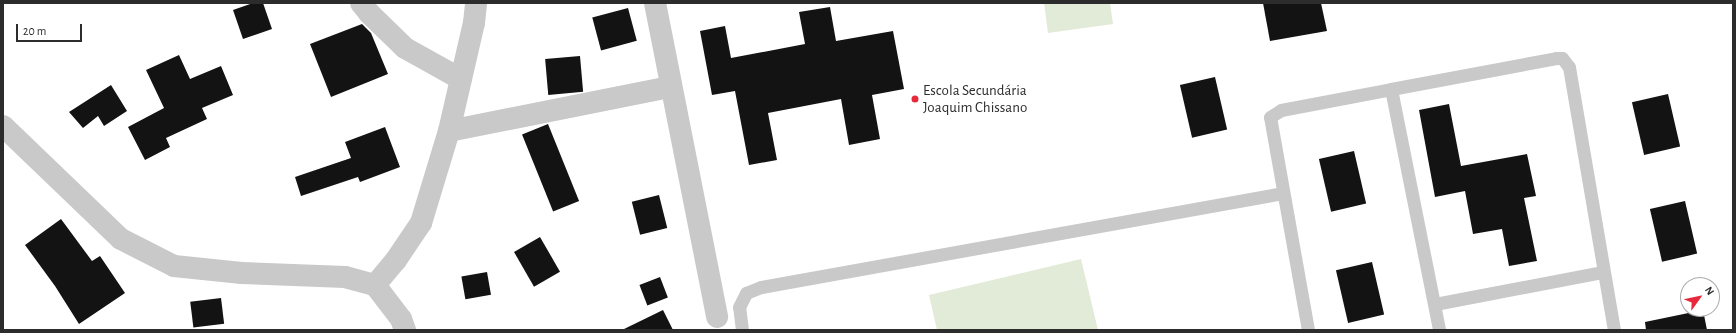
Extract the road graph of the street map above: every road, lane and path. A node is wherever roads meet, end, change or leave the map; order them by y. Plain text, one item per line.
1 (361, 3) edge
2 (476, 3) edge
3 (655, 3) edge
4 (461, 79) junction
5 (670, 87) junction
6 (1391, 89) junction
7 (3, 126) edge
8 (449, 131) junction
9 (1283, 193) junction
10 (1603, 272) junction
11 (375, 285) junction
12 (1435, 304) junction
13 (717, 317) dead end
14 (404, 330) edge
15 (742, 330) edge
16 (1308, 330) edge
17 (1439, 330) edge
18 (1614, 330) edge

1 - 4 street
2 - 4 street
3 - 5 street
4 - 8 street
5 - 8 street
5 - 13 street
6 - 9 lane
6 - 10 lane
6 - 12 lane
7 - 11 street
8 - 11 street
9 - 15 lane
9 - 16 lane
10 - 12 lane
10 - 18 lane
11 - 14 street
12 - 17 lane

